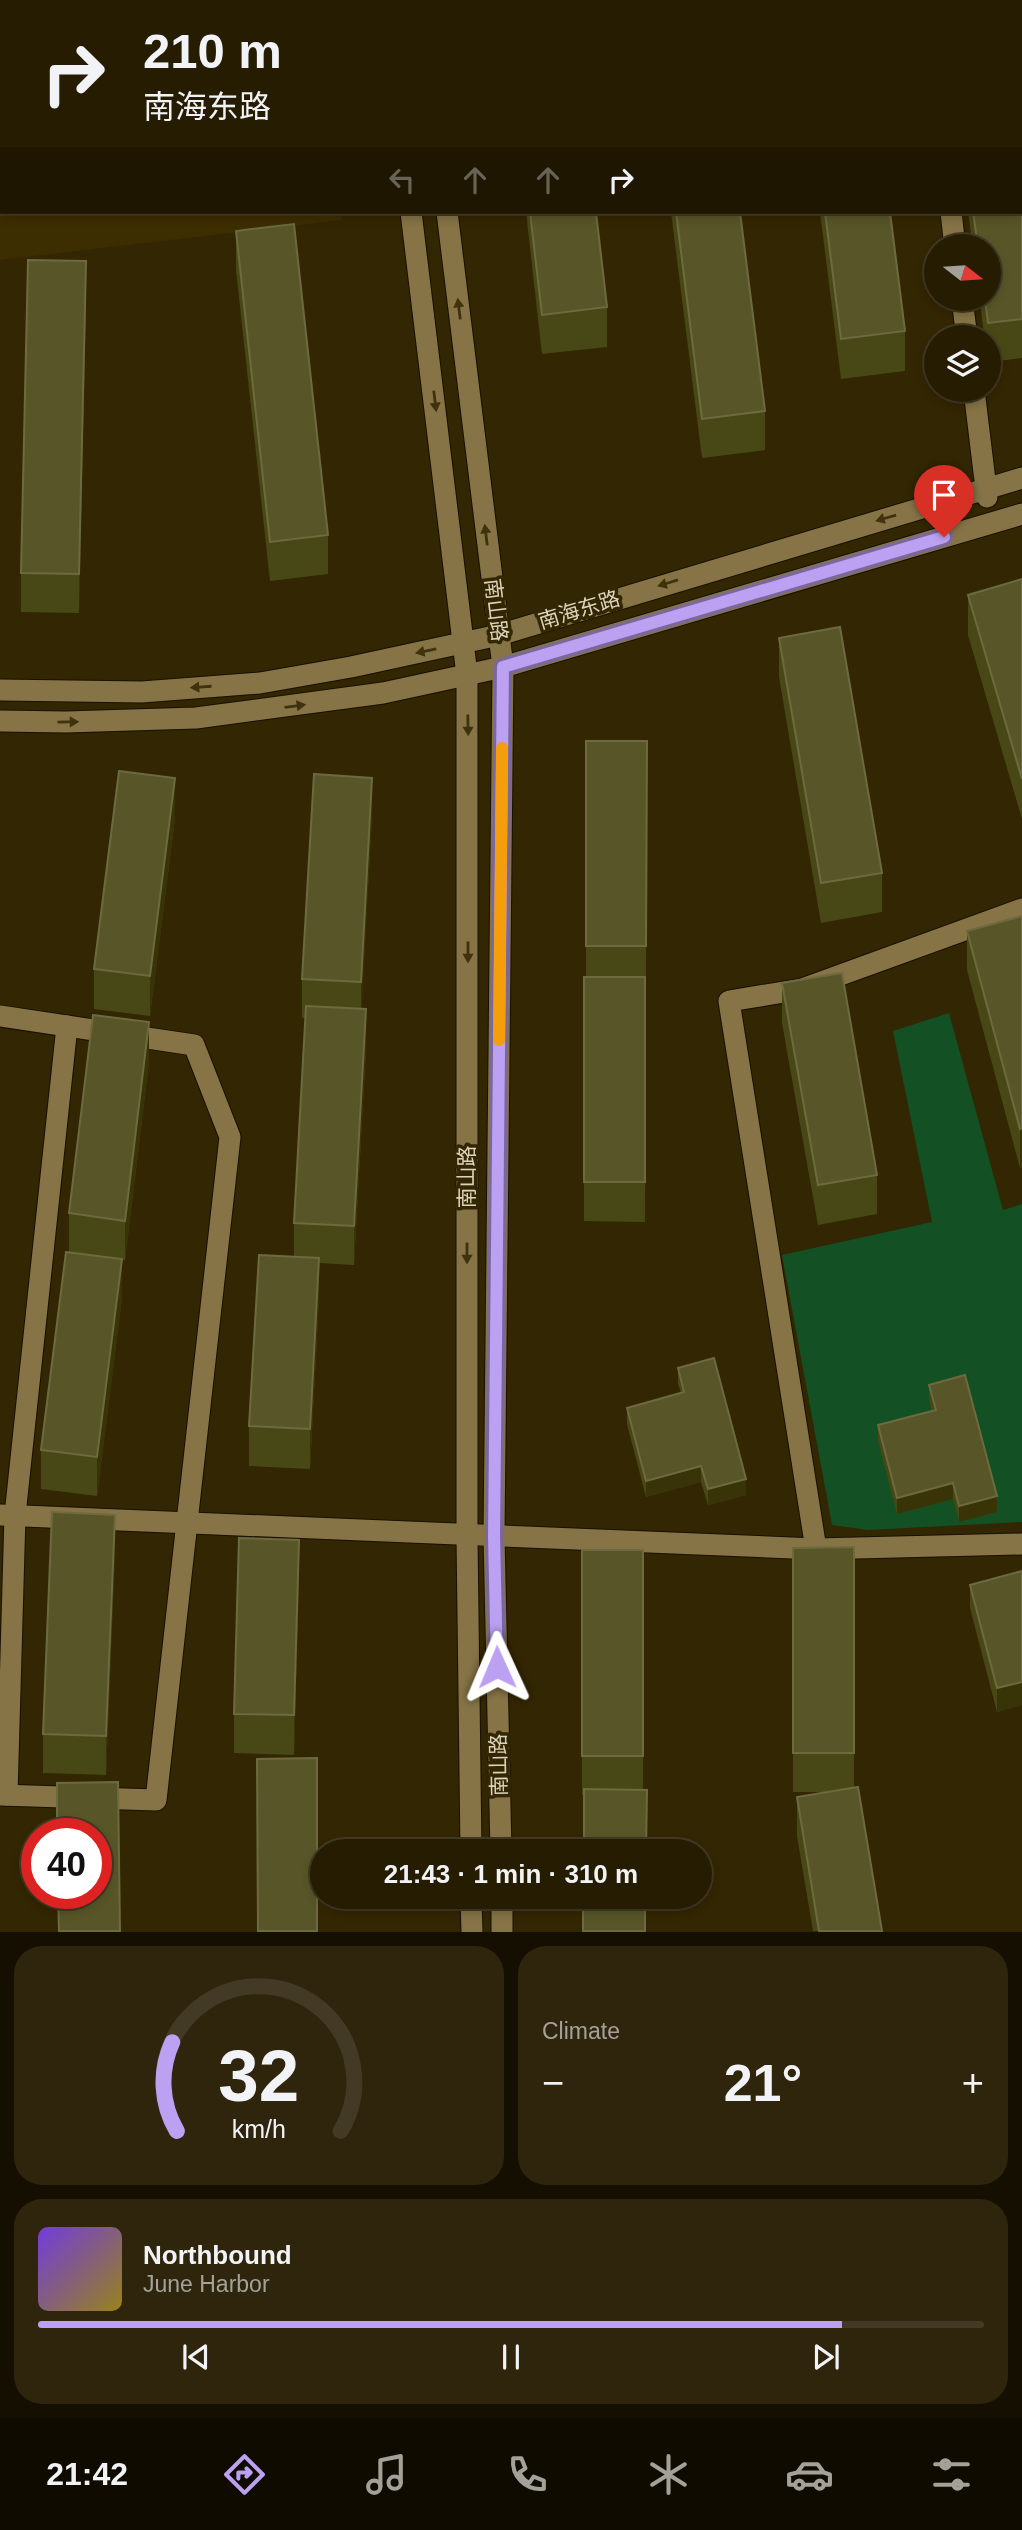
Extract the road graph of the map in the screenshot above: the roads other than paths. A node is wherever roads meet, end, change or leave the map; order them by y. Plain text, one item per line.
1 (411, 214) edge
2 (447, 214) edge
3 (951, 214) edge
4 (954, 234) edge
5 (975, 402) edge
6 (1022, 478) edge
7 (987, 497) dead end
8 (1022, 514) edge
9 (499, 635) junction
10 (464, 643) junction
11 (503, 667) junction
12 (467, 675) junction
13 (0, 691) edge
14 (0, 721) edge
15 (1022, 909) edge
16 (0, 1016) edge
17 (67, 1026) junction
18 (7, 1515) edge
19 (185, 1524) junction
20 (494, 1536) junction
21 (467, 1537) junction
22 (1022, 1544) edge
23 (816, 1549) junction
24 (3, 1795) edge
25 (471, 1839) edge
26 (501, 1839) edge
27 (471, 1909) edge
28 (502, 1909) edge
29 (472, 1931) edge
30 (502, 1931) edge

1 -> 10 street, 南山路
9 -> 2 street, 南山路
3 - 4 street
5 - 7 street
6 -> 9 street, 南海东路
8 - 11 street, 南海东路
9 - 10 street, 南海东路
9 - 11 street, 南山路
10 - 12 street, 南山路
10 -> 13 street, 南海东路
11 - 12 street, 南海东路
11 - 20 street, 南山路
14 -> 12 street, 南海东路
12 -> 21 street, 南山路
15 - 23 street
16 - 17 street
17 - 18 street
17 - 19 street
18 - 19 street
18 - 24 street
19 - 21 street
19 - 24 street
20 - 21 street
20 - 23 street
20 - 26 street, 南山路
21 - 25 street, 南山路
22 - 23 street
27 - 29 street
28 - 30 street

